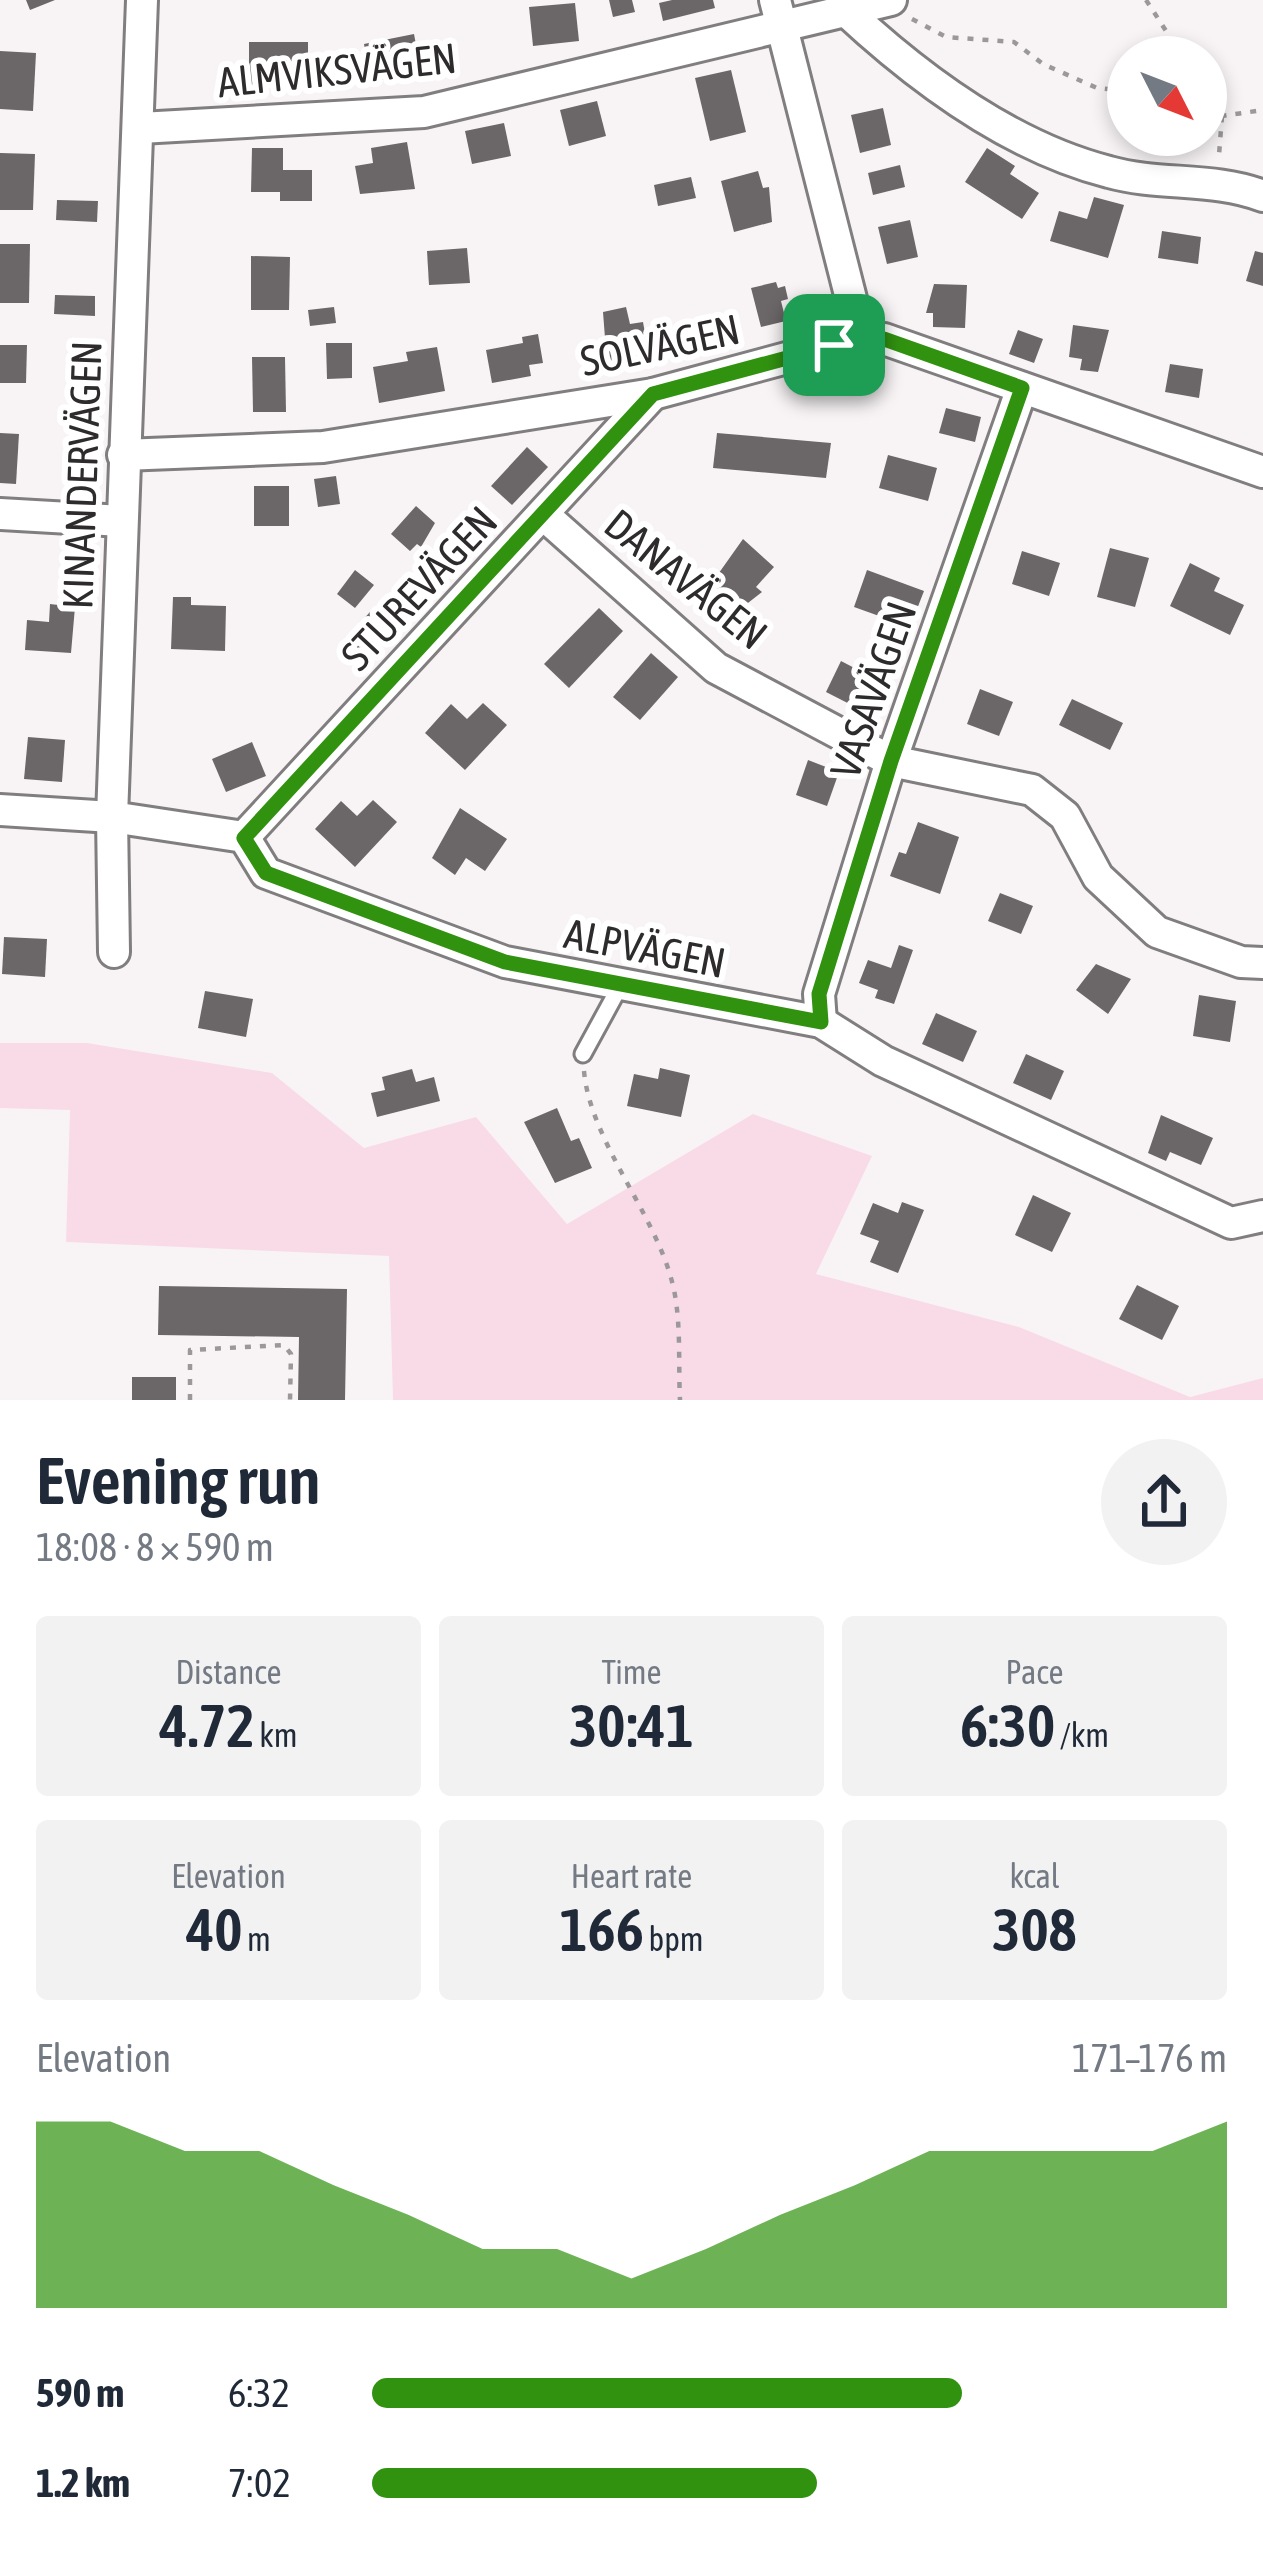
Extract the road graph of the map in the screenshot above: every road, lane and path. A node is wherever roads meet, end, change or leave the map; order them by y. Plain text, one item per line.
1 (142, 0) edge
2 (890, 0) edge
3 (1146, 0) edge
4 (845, 10) junction
5 (778, 13) edge
6 (1169, 36) edge
7 (1107, 89) edge
8 (1263, 110) edge
9 (1227, 115) edge
10 (140, 128) junction
11 (1219, 156) edge
12 (1216, 185) junction
13 (1263, 196) edge
14 (861, 338) junction
15 (1022, 388) junction
16 (653, 394) junction
17 (123, 455) junction
18 (1263, 472) edge
19 (0, 514) edge
20 (545, 516) junction
21 (122, 521) junction
22 (891, 761) junction
23 (0, 811) edge
24 (112, 817) junction
25 (244, 838) junction
26 (114, 952) dead end
27 (1263, 963) edge
28 (619, 988) junction
29 (821, 1022) junction
30 (584, 1054) joint
31 (1263, 1216) edge
32 (190, 1400) edge
33 (290, 1400) edge
34 (680, 1400) edge

1 - 10 street, KINANDERVÄGEN
2 - 4 street, ALMVIKSVÄGEN
2 - 7 path
3 - 6 path
4 - 5 street, ALMVIKSVÄGEN
4 - 12 street
5 - 10 street, ALMVIKSVÄGEN
5 - 14 street
8 - 9 path
10 - 17 street, KINANDERVÄGEN
11 - 12 path
12 - 13 street
14 - 15 street, SOLVÄGEN
14 - 16 street, SOLVÄGEN
15 - 18 street, SOLVÄGEN
15 - 22 street, VASAVÄGEN
16 - 17 street, SOLVÄGEN
16 - 20 street, STUREVÄGEN
17 - 21 street, KINANDERVÄGEN
19 - 21 street
20 - 22 street, DANAVÄGEN
20 - 25 street, STUREVÄGEN
21 - 24 street, KINANDERVÄGEN
22 - 27 street, DANAVÄGEN
22 - 29 street, VASAVÄGEN
23 - 24 street
24 - 25 street
24 - 26 street, KINANDERVÄGEN
25 - 28 street, ALPVÄGEN
28 - 29 street, ALPVÄGEN
28 - 30 lane
29 - 31 street, ALPVÄGEN
30 - 34 path
32 - 33 path

